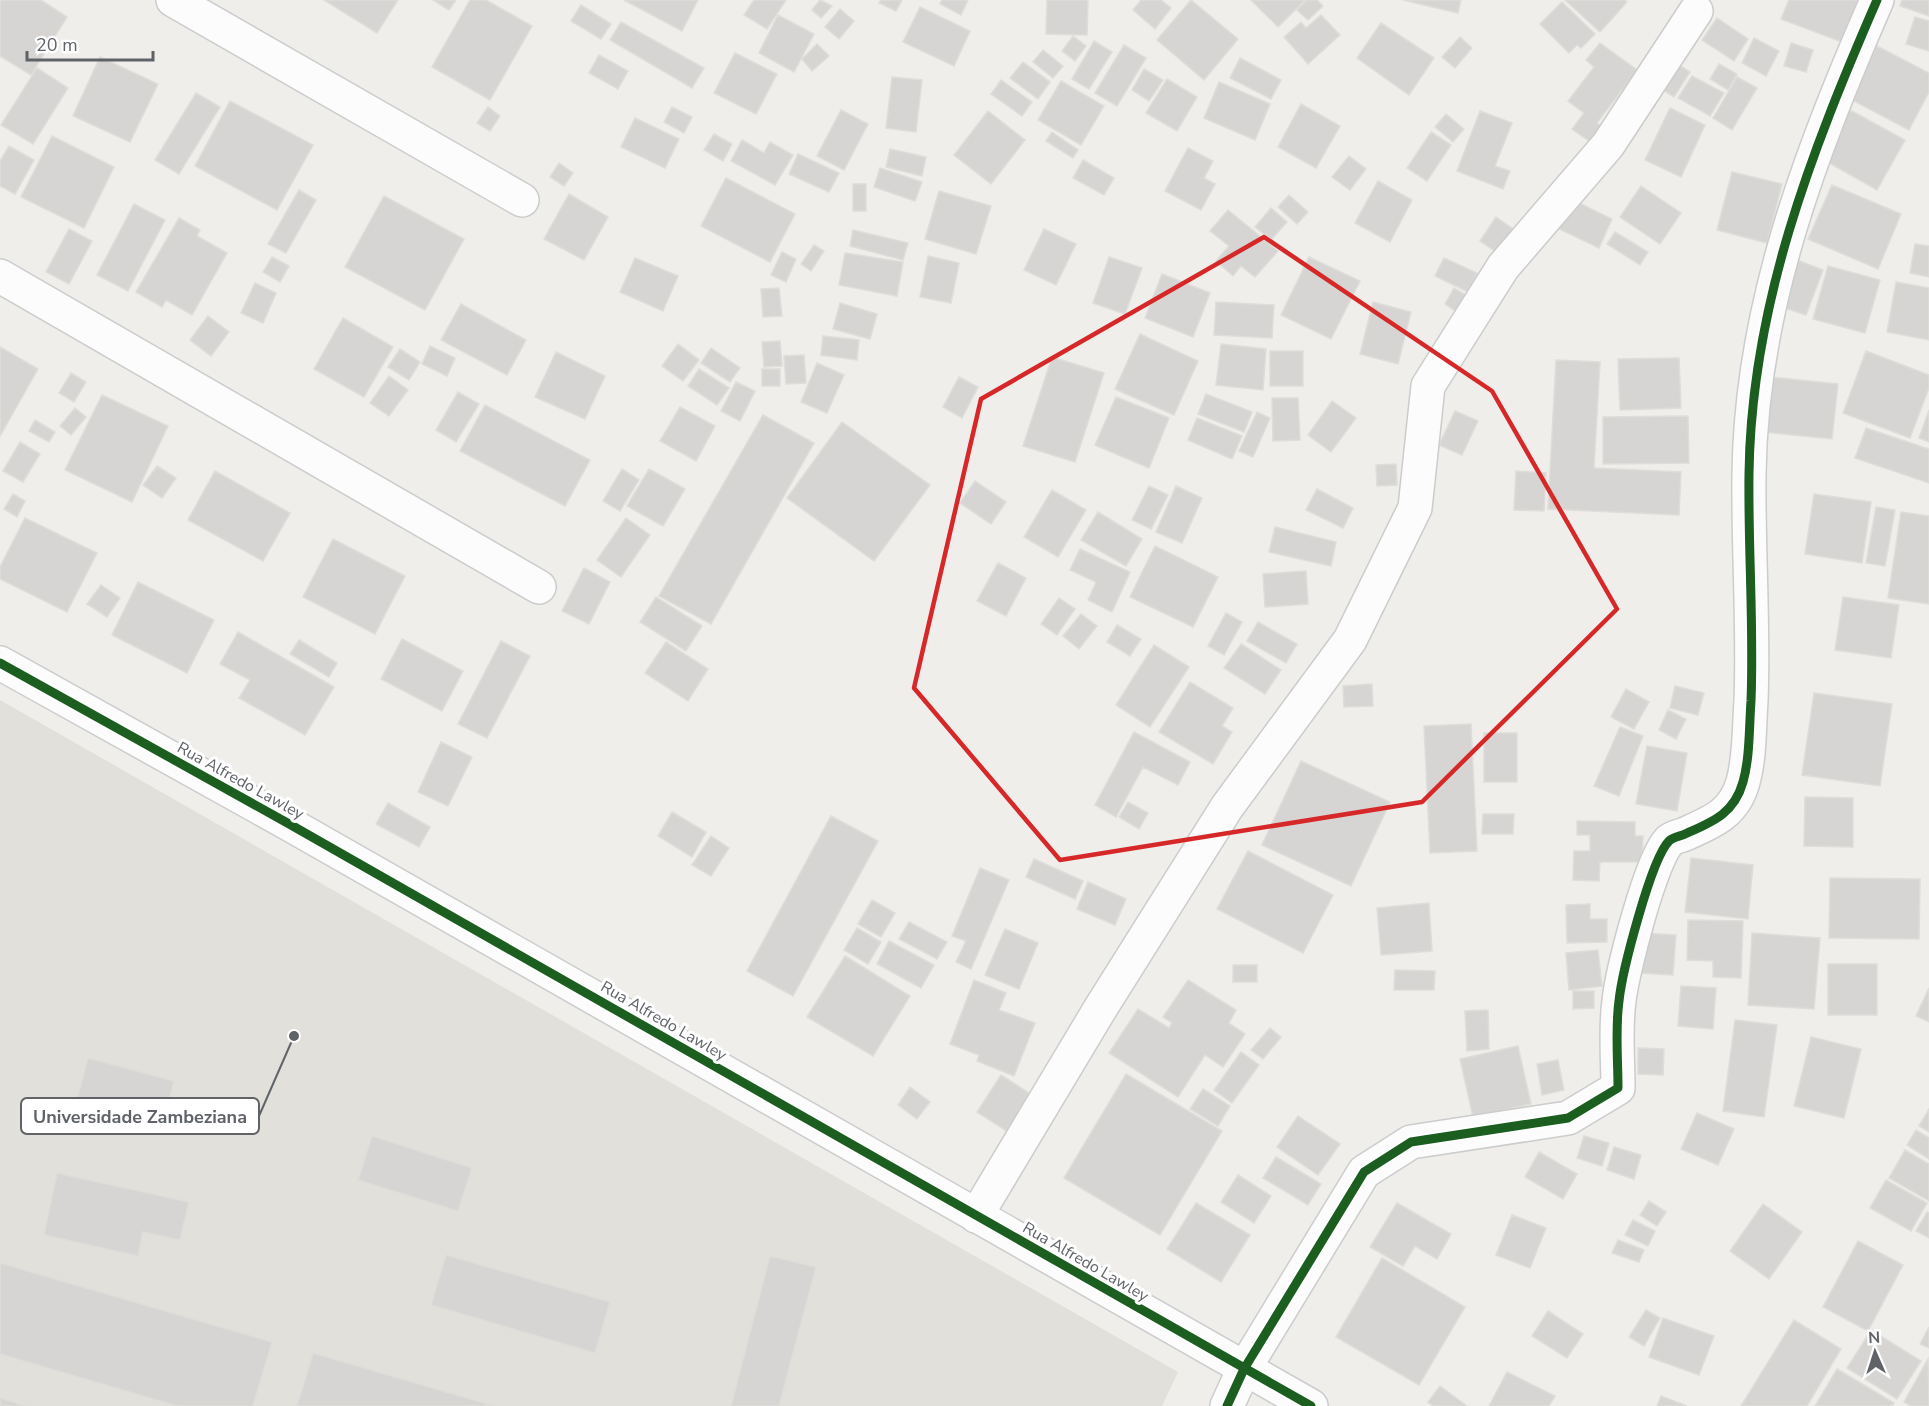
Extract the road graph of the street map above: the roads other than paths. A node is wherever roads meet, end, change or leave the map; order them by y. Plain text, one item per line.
1 (173, 0) edge
2 (1877, 0) edge
3 (1696, 11) dead end
4 (522, 200) dead end
5 (0, 276) edge
6 (539, 587) dead end
7 (0, 663) edge
8 (976, 1216) junction
9 (1244, 1369) junction
10 (1227, 1406) edge
11 (1311, 1406) edge

1 - 4 street
2 - 9 street
3 - 8 street
5 - 6 street
7 - 8 street, Rua Alfredo Lawley
8 - 9 street, Rua Alfredo Lawley
9 - 10 street
9 - 11 street, Rua Alfredo Lawley

